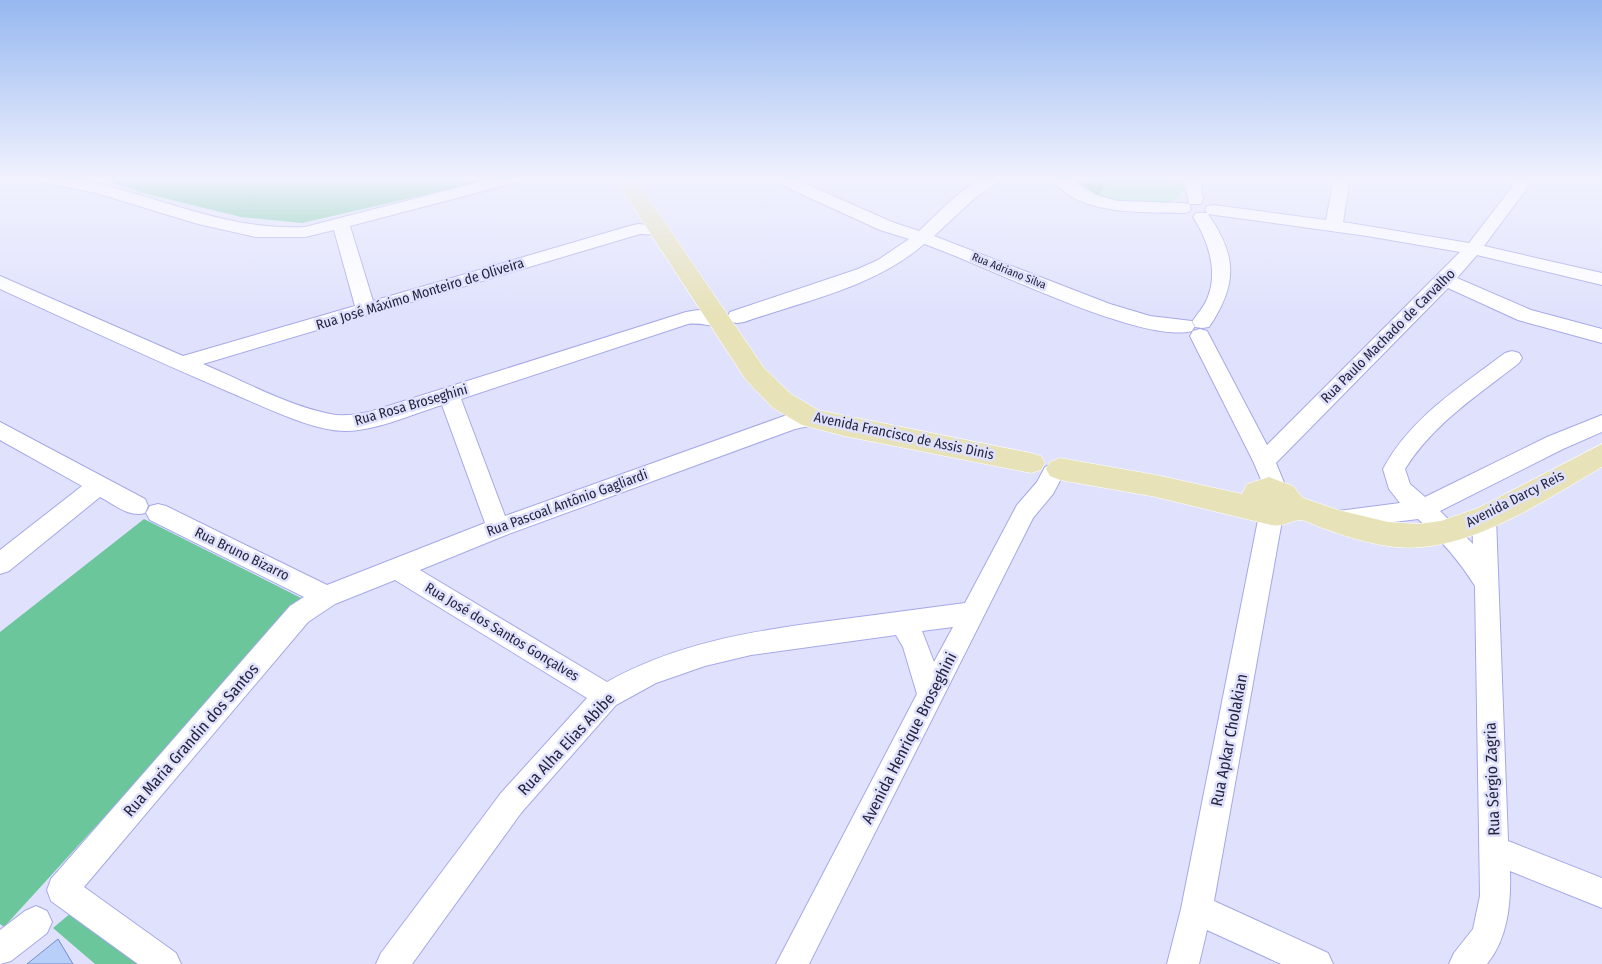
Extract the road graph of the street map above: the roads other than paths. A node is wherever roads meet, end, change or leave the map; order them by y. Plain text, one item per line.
1 (224, 224) edge
2 (337, 224) edge
3 (341, 224) edge
4 (653, 224) edge
5 (671, 224) edge
6 (882, 224) edge
7 (935, 224) edge
8 (1211, 224) edge
9 (1313, 224) edge
10 (1492, 224) edge
11 (1334, 226) joint
12 (658, 232) junction
13 (920, 237) junction
14 (1473, 249) junction
15 (1602, 279) edge
16 (1446, 280) junction
17 (0, 282) edge
18 (19, 291) junction
19 (0, 303) edge
20 (366, 311) junction
21 (728, 318) junction
22 (1196, 328) junction
23 (1602, 336) edge
24 (1512, 358) dead end
25 (183, 363) junction
26 (449, 395) junction
27 (812, 418) junction
28 (1602, 424) edge
29 (4, 438) edge
30 (1602, 454) edge
31 (1264, 461) junction
32 (1046, 463) junction
33 (99, 485) junction
34 (1271, 503) junction
35 (1422, 509) junction
36 (1484, 518) junction
37 (1337, 520) junction
38 (498, 528) junction
39 (1448, 532) junction
40 (0, 564) edge
41 (396, 568) junction
42 (1487, 584) junction
43 (326, 596) junction
44 (973, 613) junction
45 (904, 624) junction
46 (931, 695) junction
47 (608, 696) junction
48 (1494, 850) junction
49 (1602, 893) edge
50 (1197, 909) junction
51 (36, 922) dead end
52 (0, 950) edge
53 (165, 964) edge
54 (392, 964) edge
55 (792, 964) edge
56 (1183, 964) edge
57 (1316, 964) edge
58 (1465, 964) edge

1 - 2 street
3 - 20 street
4 - 12 main road, Avenida Francisco de Assis Dinis
5 - 21 main road, Avenida Francisco de Assis Dinis
6 - 13 street, Rua Adriano Silva
7 - 13 street
8 - 22 street
9 - 11 street
10 - 14 street, Rua Paulo Machado de Carvalho
11 - 14 street
12 - 20 street, Rua José Máximo Monteiro de Oliveira
12 - 21 main road, Avenida Francisco de Assis Dinis
13 - 21 street
13 - 22 street, Rua Adriano Silva
14 - 15 street
14 - 16 street, Rua Paulo Machado de Carvalho
16 - 23 street
16 - 31 street, Rua Paulo Machado de Carvalho
17 - 18 street, Rua Rosa Broseghini
18 - 19 street
18 - 25 street, Rua Rosa Broseghini
20 - 25 street, Rua José Máximo Monteiro de Oliveira
21 - 26 street, Rua Rosa Broseghini
21 - 27 main road, Avenida Francisco de Assis Dinis
21 - 32 main road, Avenida Francisco de Assis Dinis
22 - 31 street
24 - 35 street
25 - 26 street, Rua Rosa Broseghini
26 - 38 street
27 - 32 main road, Avenida Francisco de Assis Dinis
27 - 38 street, Rua Pascoal Antônio Gagliardi
28 - 35 street, Avenida Darcy Reis
29 - 33 street, Rua Bruno Bizarro
30 - 36 main road, Avenida Darcy Reis
31 - 34 street
32 - 34 main road, Avenida Francisco de Assis Dinis
32 - 44 street, Avenida Henrique Broseghini
33 - 40 street
33 - 43 street, Rua Bruno Bizarro
34 - 37 main road, Avenida Darcy Reis
34 - 50 street, Rua Apkar Cholakian
35 - 37 street, Avenida Darcy Reis
35 - 39 street
36 - 39 main road, Avenida Darcy Reis
36 - 42 street, Rua Sérgio Zagria
37 - 39 main road, Avenida Darcy Reis
38 - 41 street, Rua Pascoal Antônio Gagliardi
39 - 42 street
41 - 43 street, Rua Pascoal Antônio Gagliardi
41 - 47 street, Rua José dos Santos Gonçalves
42 - 48 street, Rua Sérgio Zagria
43 - 53 street, Rua Maria Grandin dos Santos
44 - 45 street, Rua Alha Elias Abibe
44 - 46 street, Avenida Henrique Broseghini
45 - 46 street
45 - 47 street, Rua Alha Elias Abibe
46 - 55 street, Avenida Henrique Broseghini
47 - 54 street, Rua Alha Elias Abibe
48 - 49 street
48 - 58 street, Rua Sérgio Zagria
50 - 56 street, Rua Apkar Cholakian
50 - 57 street
51 - 52 street

